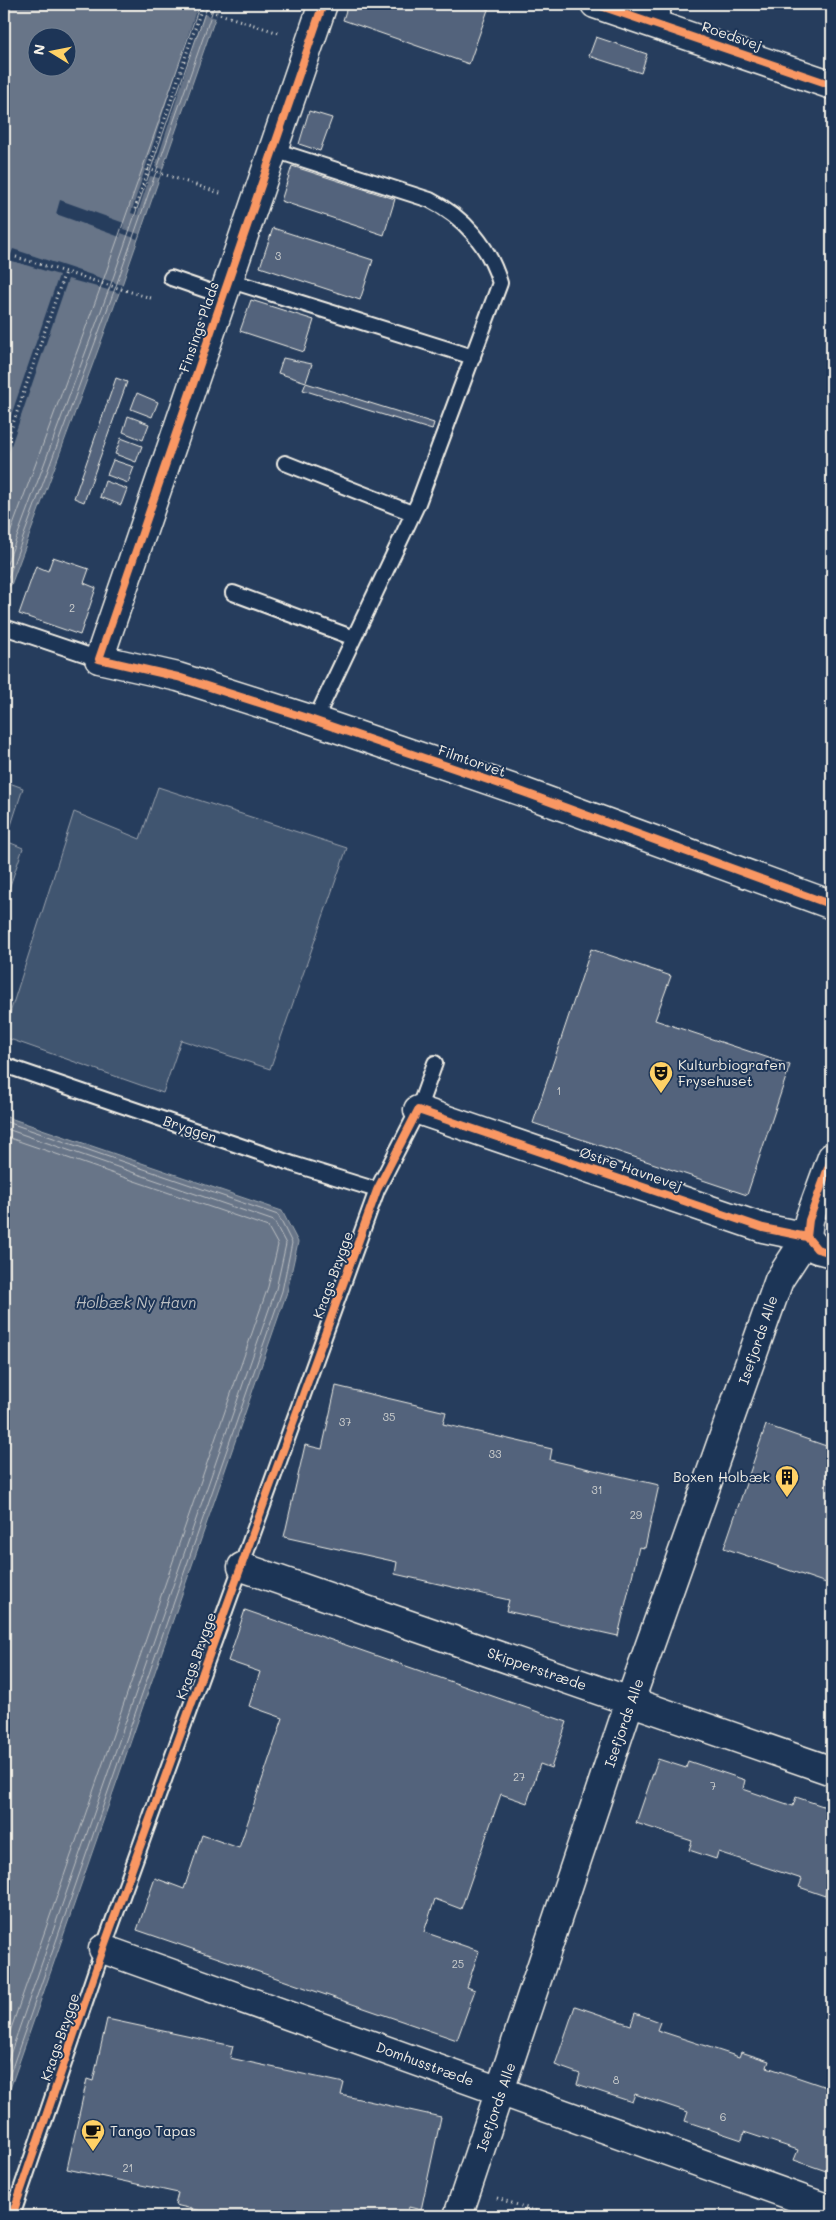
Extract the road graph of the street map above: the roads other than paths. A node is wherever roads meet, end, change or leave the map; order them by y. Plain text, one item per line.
1 (323, 4) edge
2 (595, 4) edge
3 (661, 14) edge
4 (832, 84) edge
5 (274, 150) junction
6 (172, 278) dead end
7 (226, 288) junction
8 (473, 356) junction
9 (285, 464) dead end
10 (412, 514) junction
11 (233, 593) dead end
12 (4, 627) edge
13 (354, 638) junction
14 (99, 659) junction
15 (315, 720) junction
16 (832, 905) edge
17 (435, 1063) dead end
18 (4, 1065) edge
19 (418, 1110) junction
20 (832, 1158) edge
21 (377, 1190) junction
22 (808, 1237) junction
23 (832, 1253) edge
24 (242, 1567) junction
25 (630, 1702) junction
26 (832, 1771) edge
27 (103, 1949) junction
28 (501, 2092) junction
29 (832, 2210) edge
30 (12, 2216) edge
31 (458, 2216) edge

1 - 5 street, Finsings Plads
2 - 3 street, Roedsvej
3 - 4 street, Roedsvej
5 - 7 street, Finsings Plads
5 - 8 lane
6 - 7 lane
7 - 8 lane
7 - 14 street, Finsings Plads
8 - 10 lane
9 - 10 lane
10 - 13 lane
11 - 13 lane
12 - 14 lane
13 - 15 lane
14 - 15 street, Filmtorvet
15 - 16 street, Filmtorvet
17 - 19 lane
18 - 21 lane, Bryggen
19 - 21 lane, Krags Brygge
19 - 22 street, Østre Havnevej
20 - 22 street
21 - 24 lane, Krags Brygge
22 - 23 street, Østre Havnevej
22 - 25 street, Isefjords Alle
24 - 25 street, Skipperstræde
24 - 27 lane, Krags Brygge
25 - 26 street, Skipperstræde
25 - 28 street, Isefjords Alle
27 - 28 street, Domhusstræde
27 - 30 lane, Krags Brygge
28 - 29 street, Domhusstræde
28 - 31 street, Isefjords Alle

